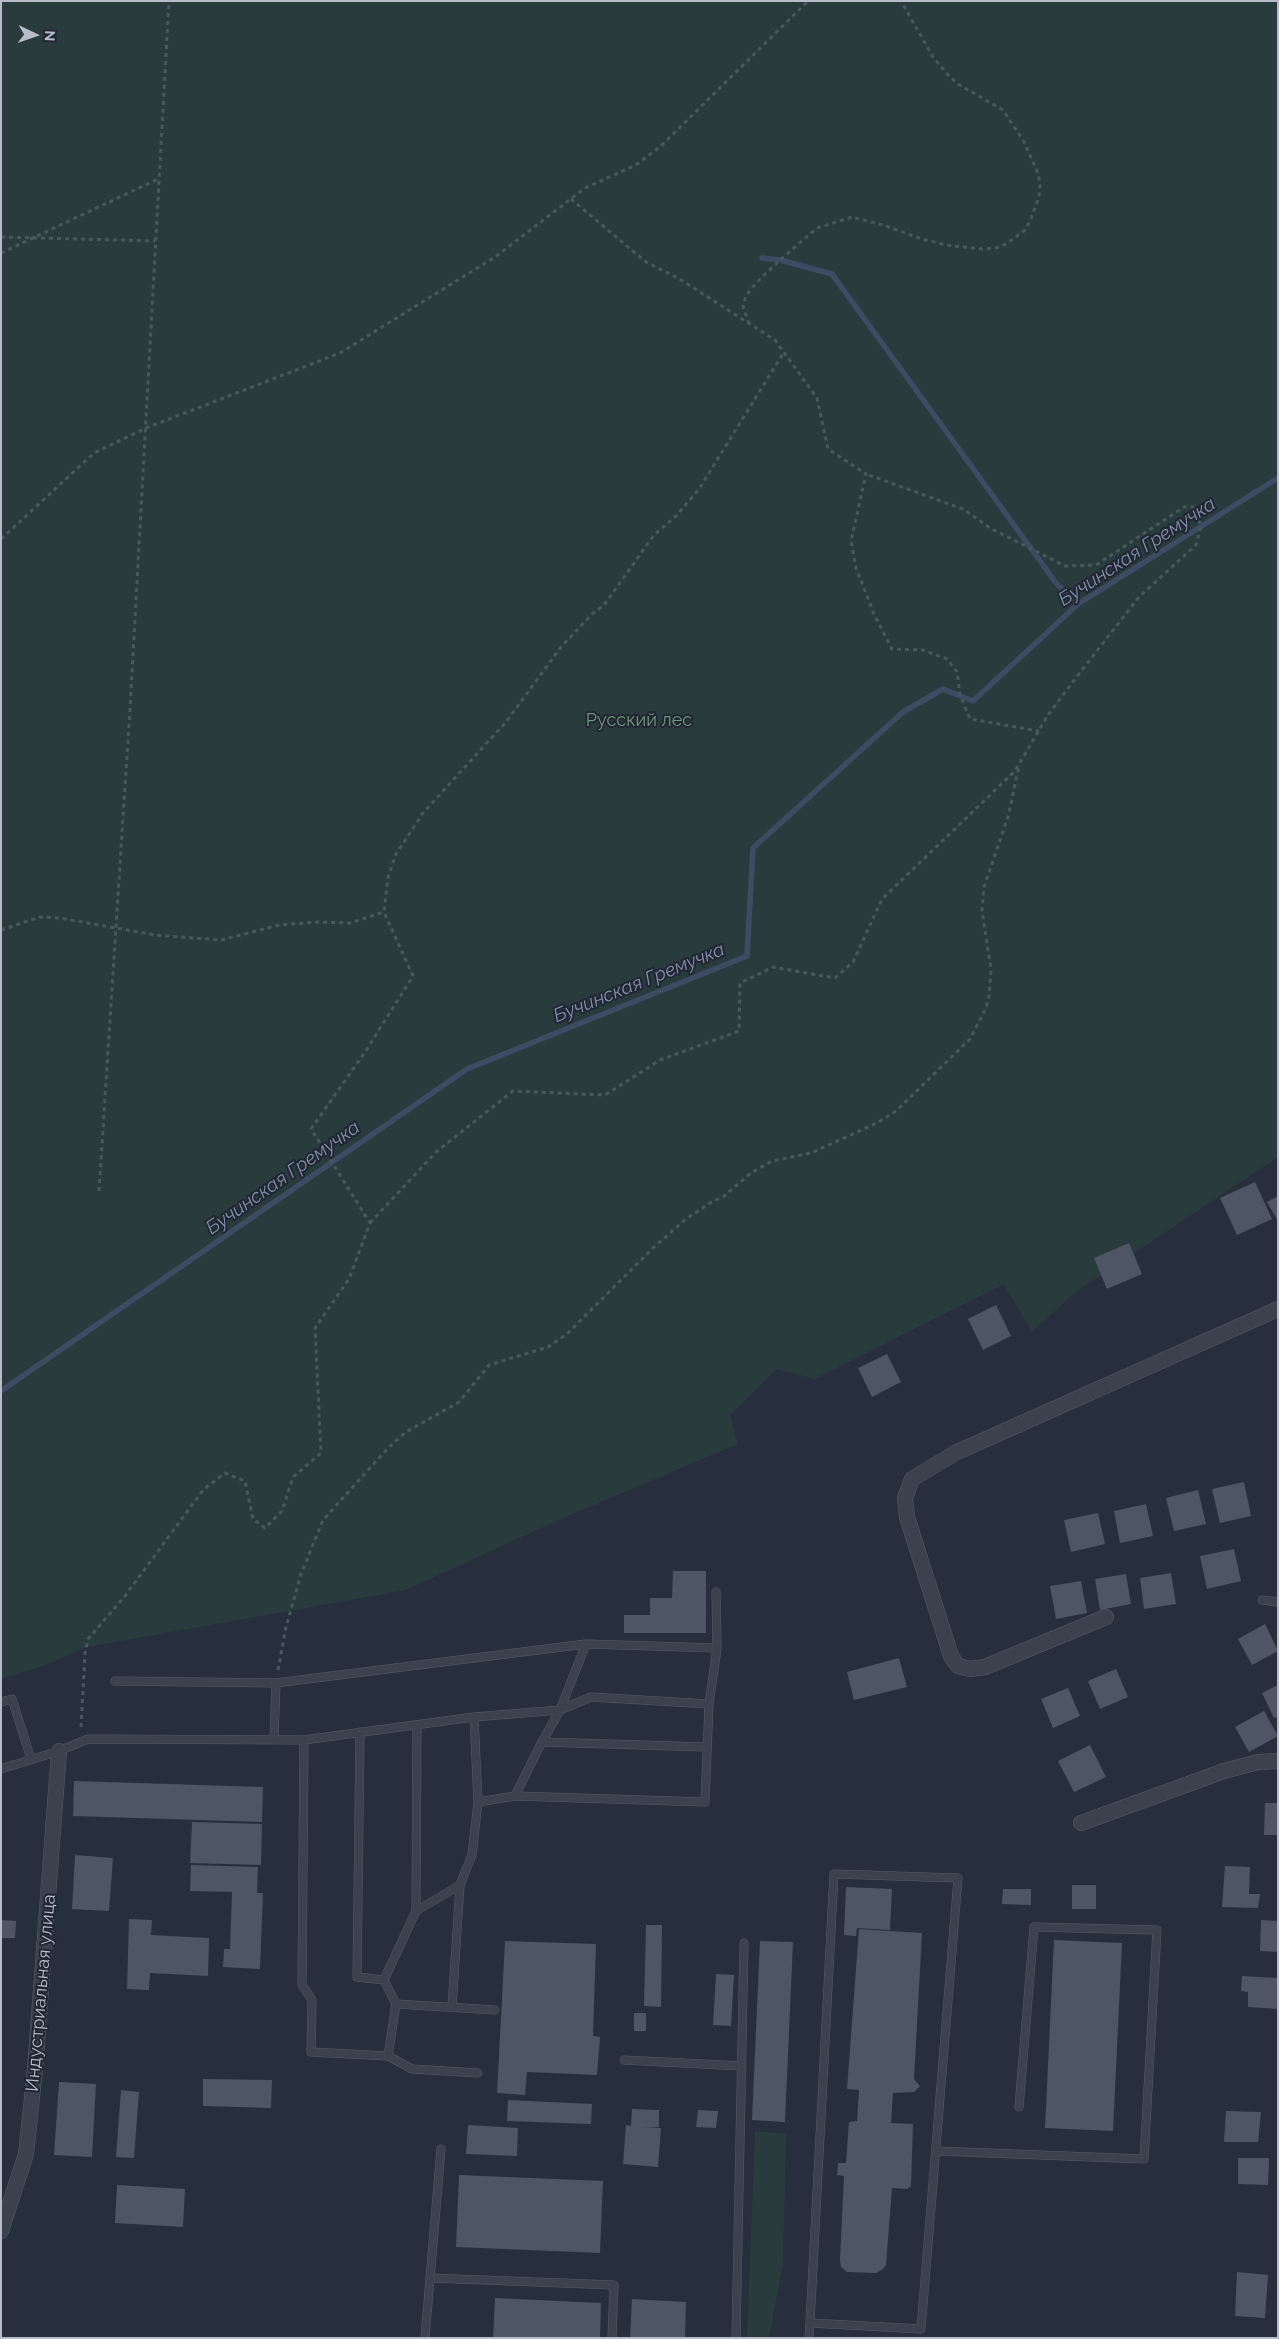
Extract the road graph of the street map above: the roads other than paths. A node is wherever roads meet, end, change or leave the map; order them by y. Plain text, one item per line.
1 (1278, 1309) edge
2 (716, 1592) dead end
3 (1262, 1600) dead end
4 (1278, 1602) edge
5 (1106, 1617) dead end
6 (586, 1644) junction
7 (717, 1648) junction
8 (115, 1681) dead end
9 (276, 1683) junction
10 (1, 1702) edge
11 (709, 1704) junction
12 (560, 1710) junction
13 (474, 1717) junction
14 (417, 1725) junction
15 (360, 1732) junction
16 (274, 1739) junction
17 (304, 1740) junction
18 (542, 1742) junction
19 (708, 1747) junction
20 (59, 1751) junction
21 (31, 1759) junction
22 (1278, 1761) edge
23 (1, 1768) edge
24 (515, 1796) junction
25 (478, 1802) junction
26 (1081, 1823) dead end
27 (460, 1885) junction
28 (416, 1911) junction
29 (744, 1943) dead end
30 (384, 1980) junction
31 (396, 2004) junction
32 (452, 2007) junction
33 (494, 2010) dead end
34 (388, 2056) junction
35 (624, 2060) dead end
36 (742, 2066) junction
37 (478, 2073) dead end
38 (1020, 2107) dead end
39 (441, 2149) dead end
40 (936, 2151) junction
41 (1, 2231) edge
42 (430, 2278) junction
43 (810, 2323) junction
44 (425, 2338) edge
45 (612, 2338) edge
46 (736, 2338) edge
47 (809, 2338) edge

1 - 5 street
2 - 7 lane
3 - 4 lane
6 - 7 lane
6 - 9 lane
6 - 12 lane
7 - 11 lane
8 - 9 lane
9 - 16 lane
10 - 21 lane
11 - 12 lane
11 - 19 lane
12 - 13 lane
12 - 18 lane
13 - 14 lane
13 - 25 lane
14 - 15 lane
14 - 28 lane
15 - 17 lane
15 - 30 lane
16 - 17 lane
16 - 20 lane
17 - 34 lane
18 - 19 lane
18 - 24 lane
19 - 24 lane
20 - 21 lane
20 - 41 street, Индустриальная улица
21 - 23 lane
22 - 26 street
24 - 25 lane
25 - 27 lane
27 - 28 lane
27 - 32 lane
28 - 30 lane
29 - 36 lane
30 - 31 lane
31 - 32 lane
31 - 34 lane
32 - 33 lane
34 - 37 lane
35 - 36 lane
36 - 46 lane
38 - 40 lane
39 - 42 lane
40 - 43 lane
40 - 43 lane
42 - 44 lane
42 - 45 lane
43 - 47 lane

